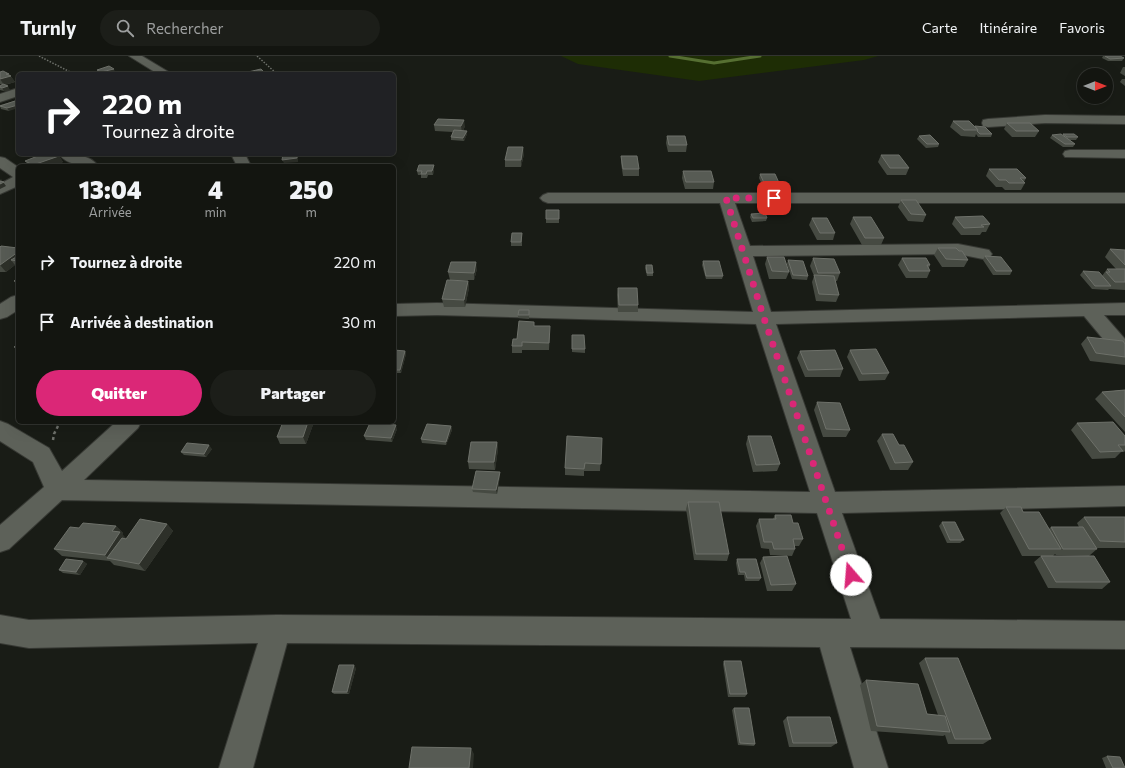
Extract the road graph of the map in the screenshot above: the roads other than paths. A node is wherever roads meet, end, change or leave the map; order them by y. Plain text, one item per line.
1 (134, 56) edge
2 (162, 72) edge
3 (16, 93) edge
4 (0, 98) edge
5 (1125, 120) edge
6 (988, 123) dead end
7 (1070, 154) dead end
8 (1125, 154) edge
9 (70, 156) edge
10 (0, 162) edge
11 (87, 164) edge
12 (16, 173) edge
13 (16, 181) edge
14 (0, 190) edge
15 (548, 198) dead end
16 (726, 198) junction
17 (1125, 198) edge
18 (742, 251) junction
19 (983, 254) dead end
20 (0, 296) edge
21 (0, 300) edge
22 (16, 302) edge
23 (1088, 309) junction
24 (1125, 309) edge
25 (396, 310) edge
26 (0, 313) edge
27 (764, 318) junction
28 (1125, 352) edge
29 (128, 424) edge
30 (0, 430) edge
31 (57, 490) junction
32 (1125, 496) edge
33 (827, 503) junction
34 (0, 541) edge
35 (277, 628) junction
36 (0, 629) edge
37 (831, 633) junction
38 (870, 633) junction
39 (1125, 635) edge
40 (236, 768) edge
41 (871, 768) edge

1 - 2 street
3 - 4 street
5 - 6 street
7 - 8 street
9 - 11 street
10 - 12 street
13 - 14 street
15 - 16 street
16 - 17 street
16 - 18 street
18 - 19 street
18 - 27 street
20 - 21 street
22 - 26 street
23 - 24 street
23 - 27 street
23 - 28 street
25 - 27 street
27 - 33 street
29 - 31 street
30 - 31 street
31 - 33 street
31 - 34 street
32 - 33 street
33 - 38 street
35 - 36 street
35 - 37 street
35 - 40 street
37 - 38 street
37 - 41 street
38 - 39 street

